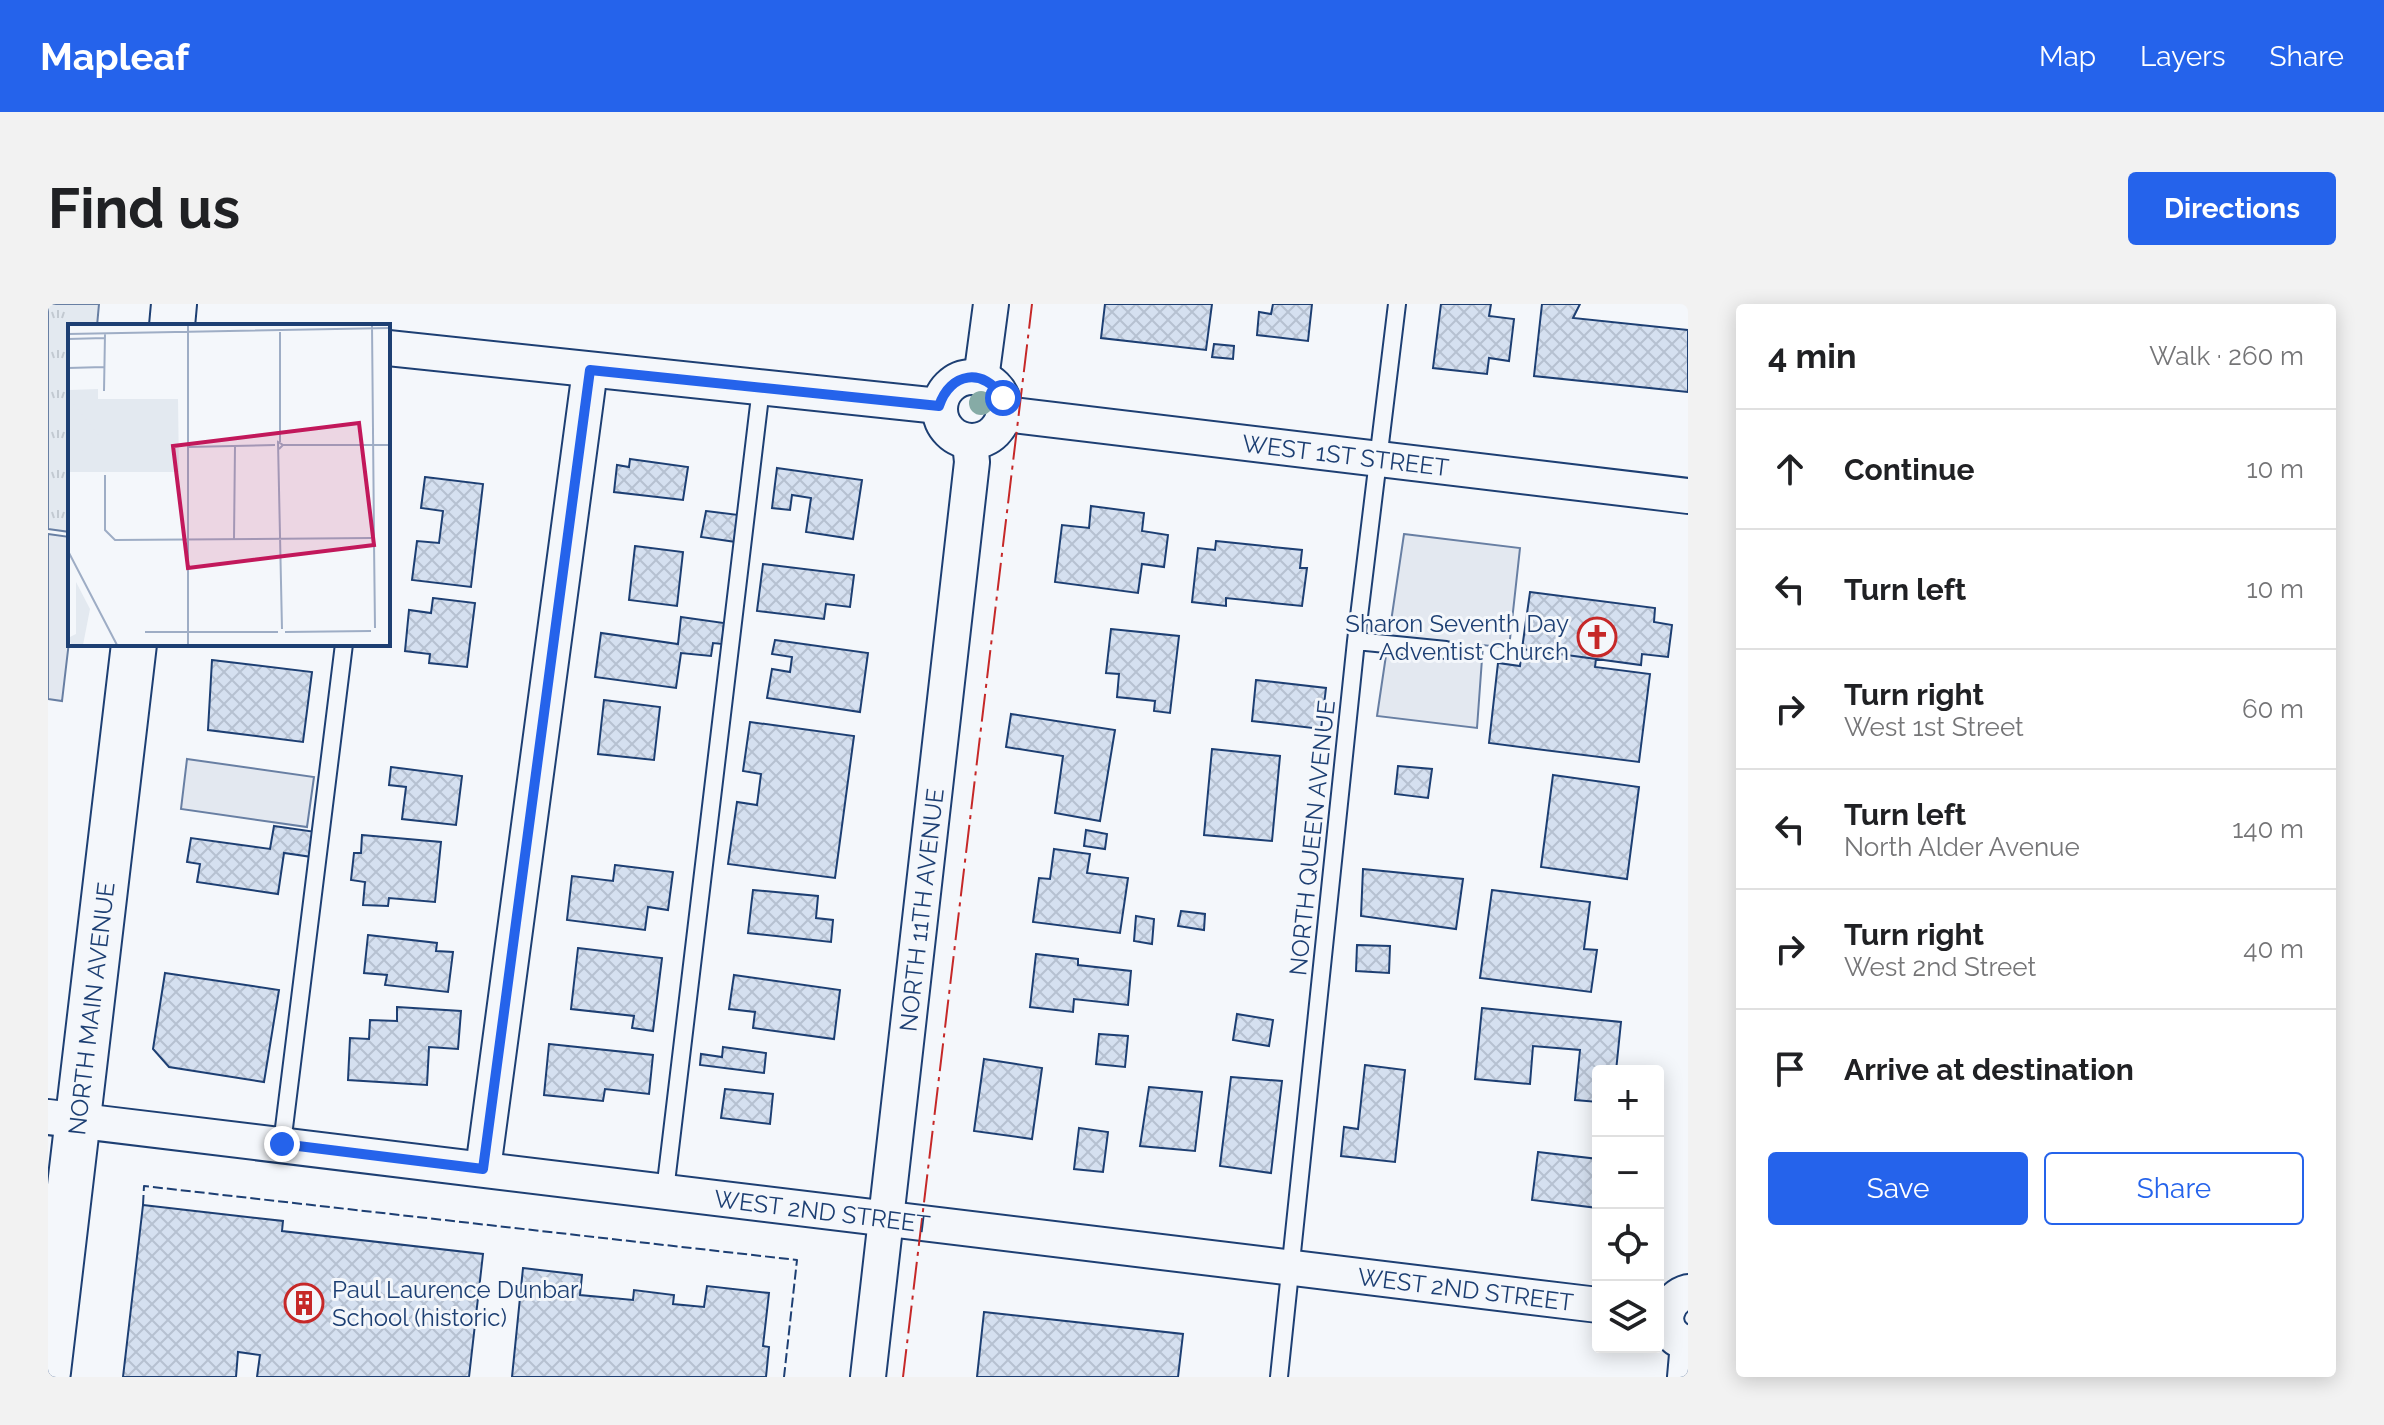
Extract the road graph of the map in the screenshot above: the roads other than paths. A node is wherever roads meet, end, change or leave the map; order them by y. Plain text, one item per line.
1 (991, 304) edge
2 (1397, 304) edge
3 (390, 348) edge
4 (590, 370) junction
5 (981, 379) junction
6 (761, 388) junction
7 (939, 406) junction
8 (1004, 414) junction
9 (970, 442) junction
10 (1379, 460) junction
11 (1688, 496) edge
12 (1356, 641) junction
13 (134, 646) edge
14 (344, 646) edge
15 (1446, 650) dead end
16 (63, 1118) edge
17 (282, 1144) junction
18 (483, 1169) junction
19 (665, 1191) junction
20 (886, 1218) junction
21 (1291, 1267) junction
22 (1592, 1304) edge
23 (1671, 1306) edge
24 (1688, 1343) edge
25 (48, 1372) edge
26 (868, 1377) edge
27 (1279, 1377) edge
28 (1685, 1377) edge

1 - 5 street
2 - 10 lane, NORTH QUEEN AVENUE
3 - 4 street
4 - 6 street
4 - 18 street
5 - 7 street
5 - 8 street
6 - 7 street
6 - 19 lane
7 - 9 street
8 - 9 street
8 - 10 street, WEST 1ST STREET
9 - 20 street, NORTH 11TH AVENUE
10 - 11 street, WEST 1ST STREET
10 - 12 lane, NORTH QUEEN AVENUE
12 - 15 lane
12 - 21 lane, NORTH QUEEN AVENUE
13 - 16 main road, NORTH MAIN AVENUE
14 - 17 lane
16 - 17 street, WEST 2ND STREET
16 - 25 main road, NORTH MAIN AVENUE
17 - 18 street, WEST 2ND STREET
18 - 19 street, WEST 2ND STREET
19 - 20 street, WEST 2ND STREET
20 - 21 street, WEST 2ND STREET
20 - 26 street, NORTH 11TH AVENUE
21 - 22 street, WEST 2ND STREET
21 - 27 lane, NORTH QUEEN AVENUE
23 - 24 street
24 - 28 street

